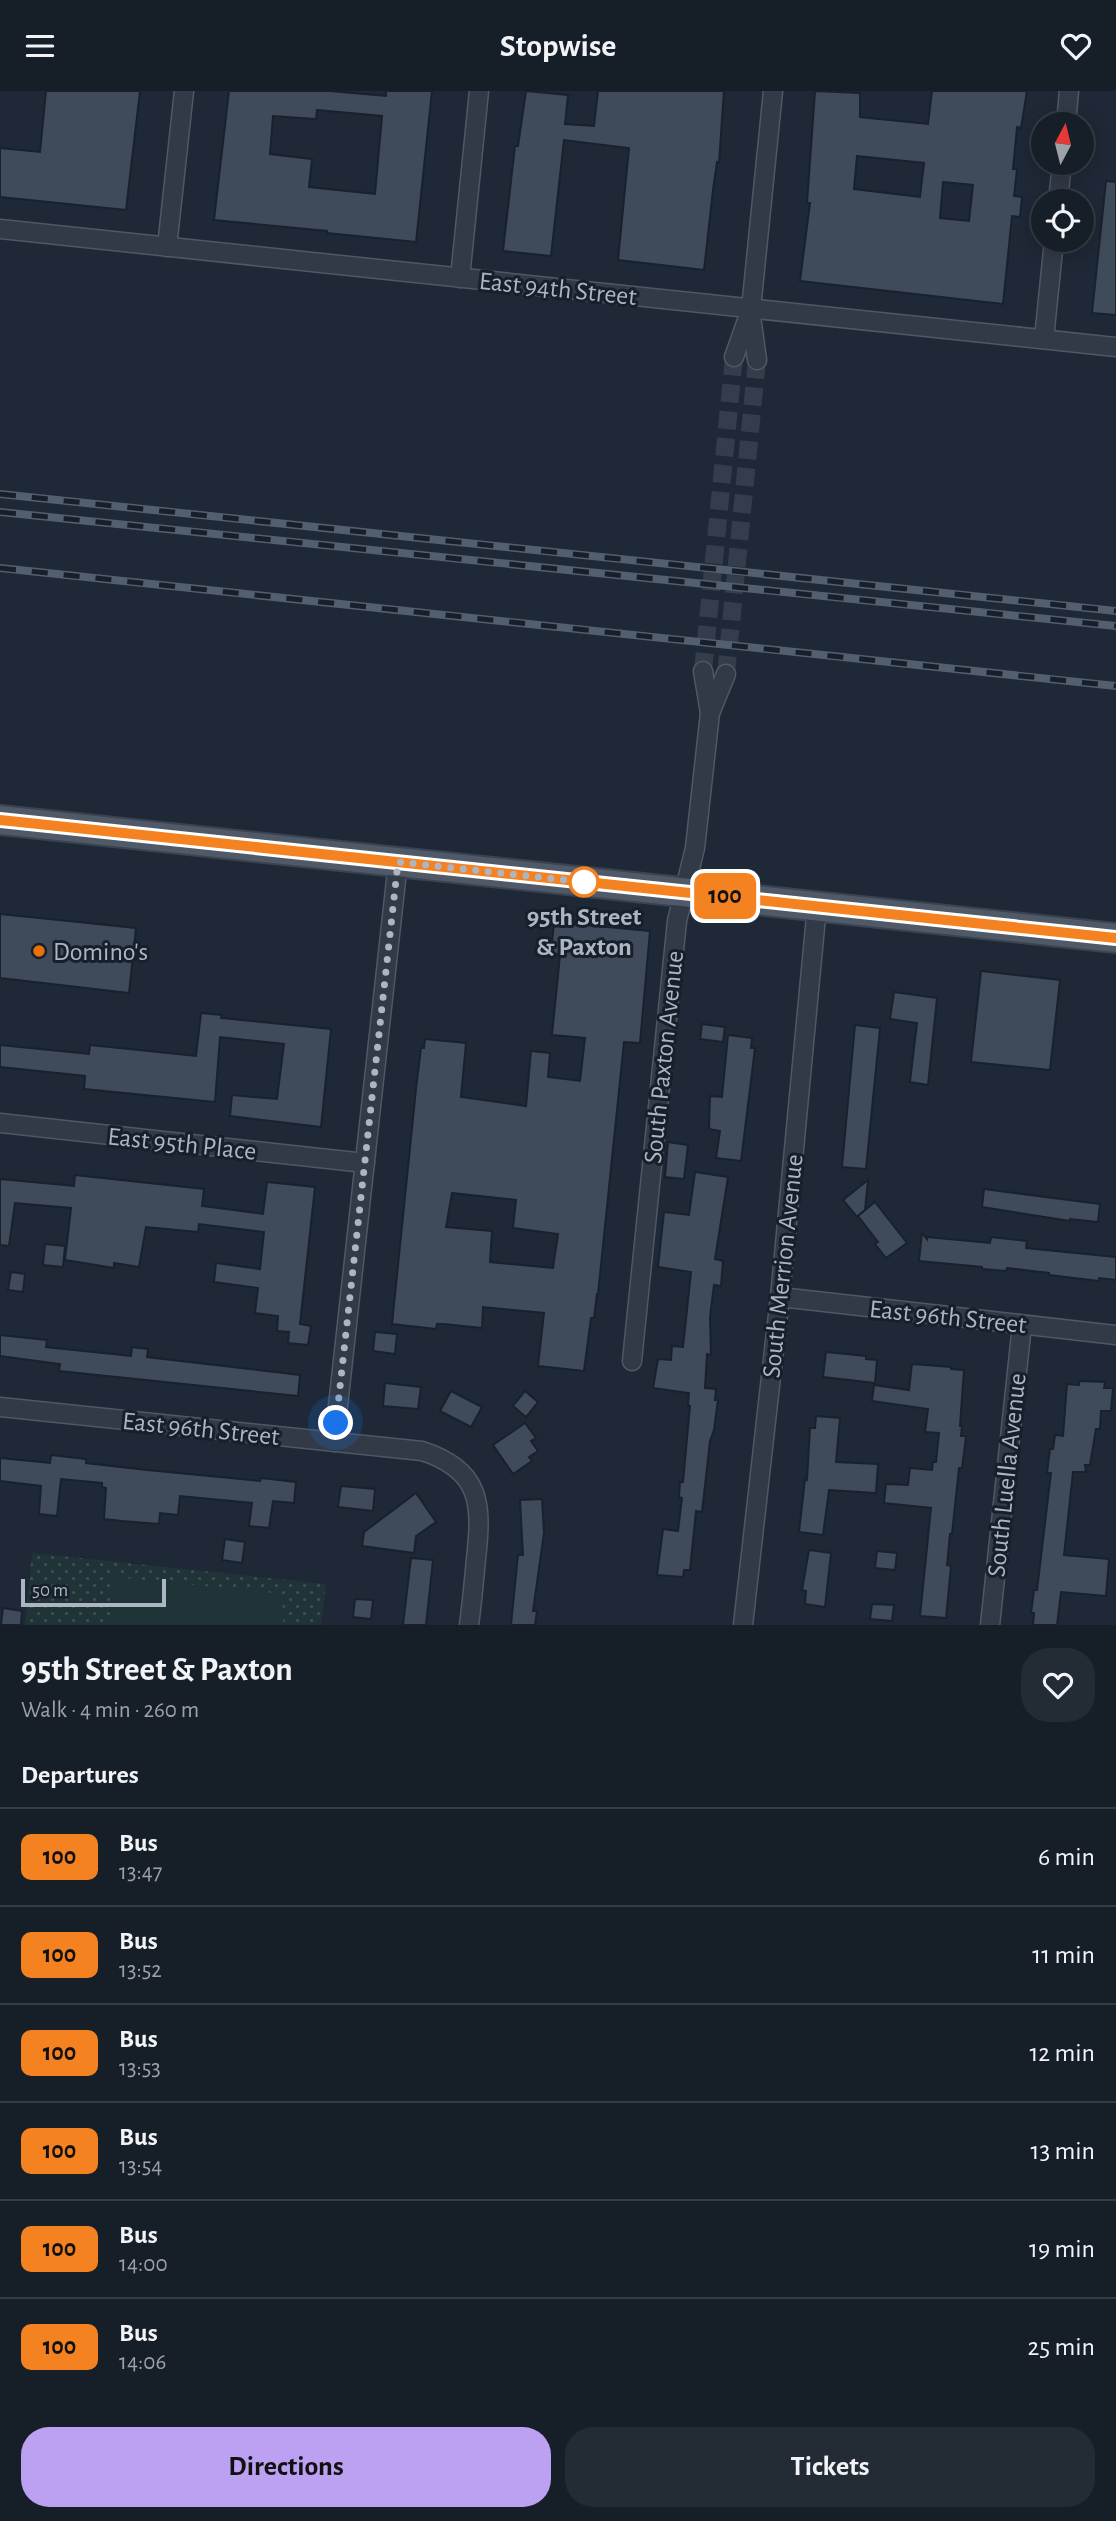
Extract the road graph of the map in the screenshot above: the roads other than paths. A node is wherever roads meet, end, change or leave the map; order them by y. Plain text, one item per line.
1 (184, 91) edge
2 (479, 91) edge
3 (773, 91) edge
4 (1069, 91) edge
5 (1067, 112) edge
6 (0, 229) edge
7 (167, 247) junction
8 (1053, 252) edge
9 (460, 278) junction
10 (751, 309) junction
11 (1044, 339) junction
12 (1116, 347) edge
13 (734, 357) tunnel mouth
14 (757, 360) tunnel mouth
15 (703, 671) tunnel mouth
16 (726, 674) tunnel mouth
17 (710, 713) junction
18 (0, 820) edge
19 (398, 862) junction
20 (684, 892) junction
21 (817, 906) junction
22 (1116, 938) edge
23 (0, 1123) edge
24 (365, 1163) junction
25 (780, 1297) junction
26 (1022, 1325) junction
27 (1116, 1335) edge
28 (632, 1361) dead end
29 (0, 1407) edge
30 (334, 1442) junction
31 (469, 1625) edge
32 (743, 1625) edge
33 (990, 1625) edge

1 - 7 street
2 - 9 street
3 - 10 street
4 - 5 street
6 - 7 street, East 94th Street
7 - 9 street, East 94th Street
8 - 11 street
9 - 10 street, East 94th Street
10 - 11 street, East 94th Street
10 - 13 street
10 - 14 street
11 - 12 street, East 94th Street
15 - 17 street, South Paxton Avenue
16 - 17 street, South Paxton Avenue
17 - 20 street, South Paxton Avenue
18 - 19 main road
19 - 20 main road
19 - 24 street
20 - 21 main road
20 - 28 street, South Paxton Avenue
21 - 22 main road
21 - 25 street, South Merrion Avenue
23 - 24 street, East 95th Place
24 - 30 street
25 - 26 street, East 96th Street
25 - 32 street, South Merrion Avenue
26 - 27 street, East 96th Street
26 - 33 street, South Luella Avenue
29 - 30 street, East 96th Street
30 - 31 street, East 96th Street

